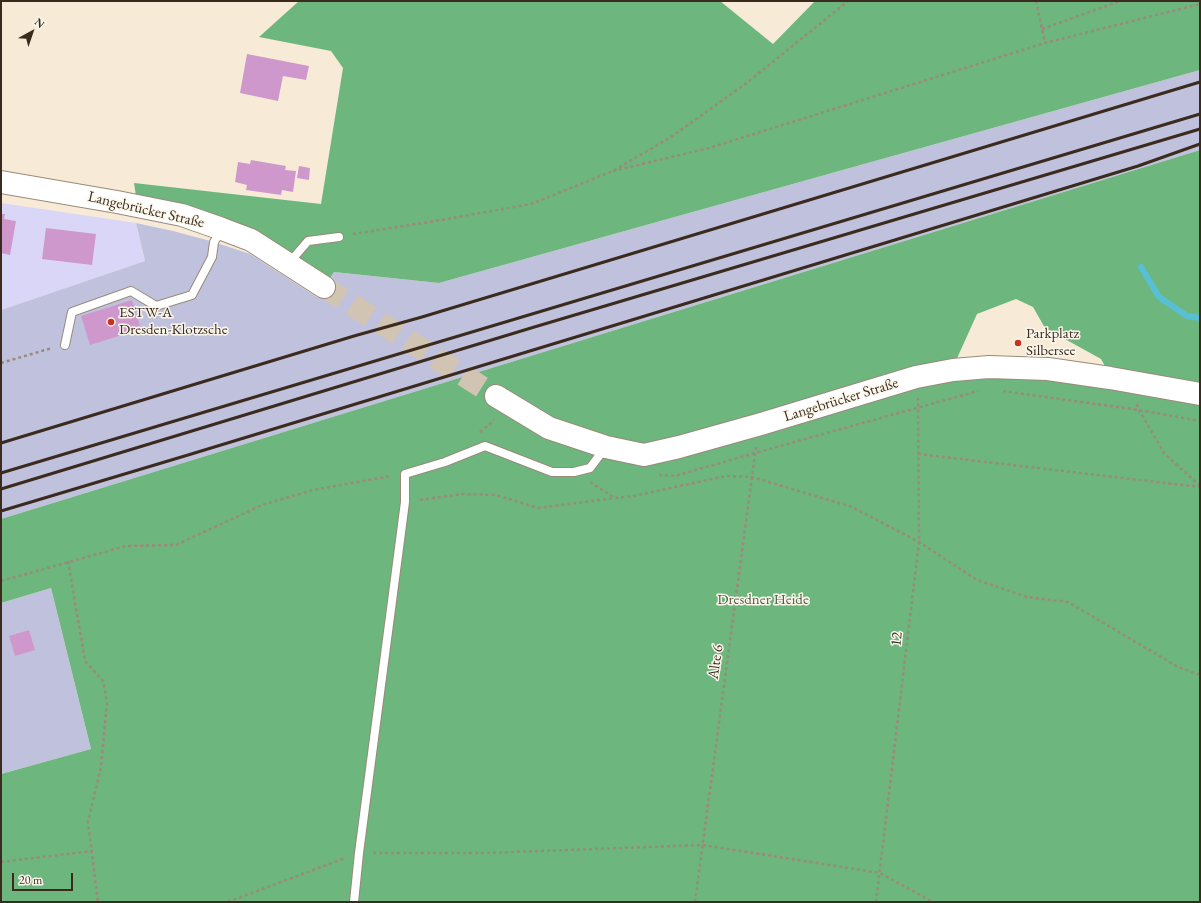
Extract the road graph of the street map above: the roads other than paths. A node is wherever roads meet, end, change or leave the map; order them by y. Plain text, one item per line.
1 (1, 182) edge
2 (222, 229) junction
3 (339, 237) road end
4 (288, 264) junction
5 (324, 287) tunnel mouth
6 (65, 345) road end
7 (1200, 394) edge
8 (496, 396) tunnel mouth
9 (606, 448) junction
10 (354, 902) edge

1 - 2 main road, Langebrücker Straße
2 - 4 main road, Langebrücker Straße
2 - 6 lane
3 - 4 lane
4 - 5 main road, Langebrücker Straße
7 - 9 main road, Langebrücker Straße
8 - 9 main road, Langebrücker Straße
9 - 10 lane

